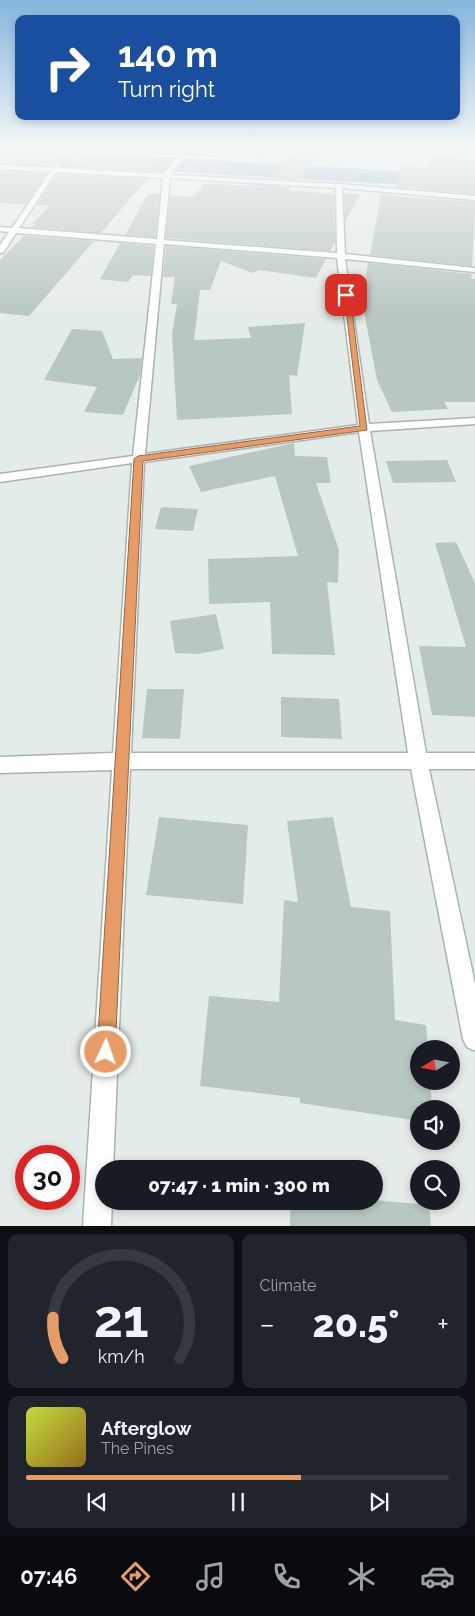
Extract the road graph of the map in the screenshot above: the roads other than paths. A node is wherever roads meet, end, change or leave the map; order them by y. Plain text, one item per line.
1 (32, 203) edge
2 (164, 203) edge
3 (339, 203) edge
4 (0, 229) edge
5 (14, 230) junction
6 (160, 242) junction
7 (0, 251) edge
8 (341, 256) junction
9 (475, 270) edge
10 (475, 421) edge
11 (364, 428) junction
12 (138, 459) junction
13 (0, 478) edge
14 (418, 760) junction
15 (122, 761) junction
16 (475, 761) edge
17 (0, 765) edge
18 (475, 1039) edge
19 (97, 1226) edge

1 - 5 street
2 - 6 street
3 - 8 street
4 - 5 street
5 - 6 street
5 - 7 street
6 - 8 street
6 - 12 street
8 - 9 street
8 - 11 street
10 - 11 street
11 - 12 street
11 - 14 street
12 - 13 street
12 - 15 street
14 - 15 street
14 - 16 street
14 - 18 street
15 - 17 street
15 - 19 street

